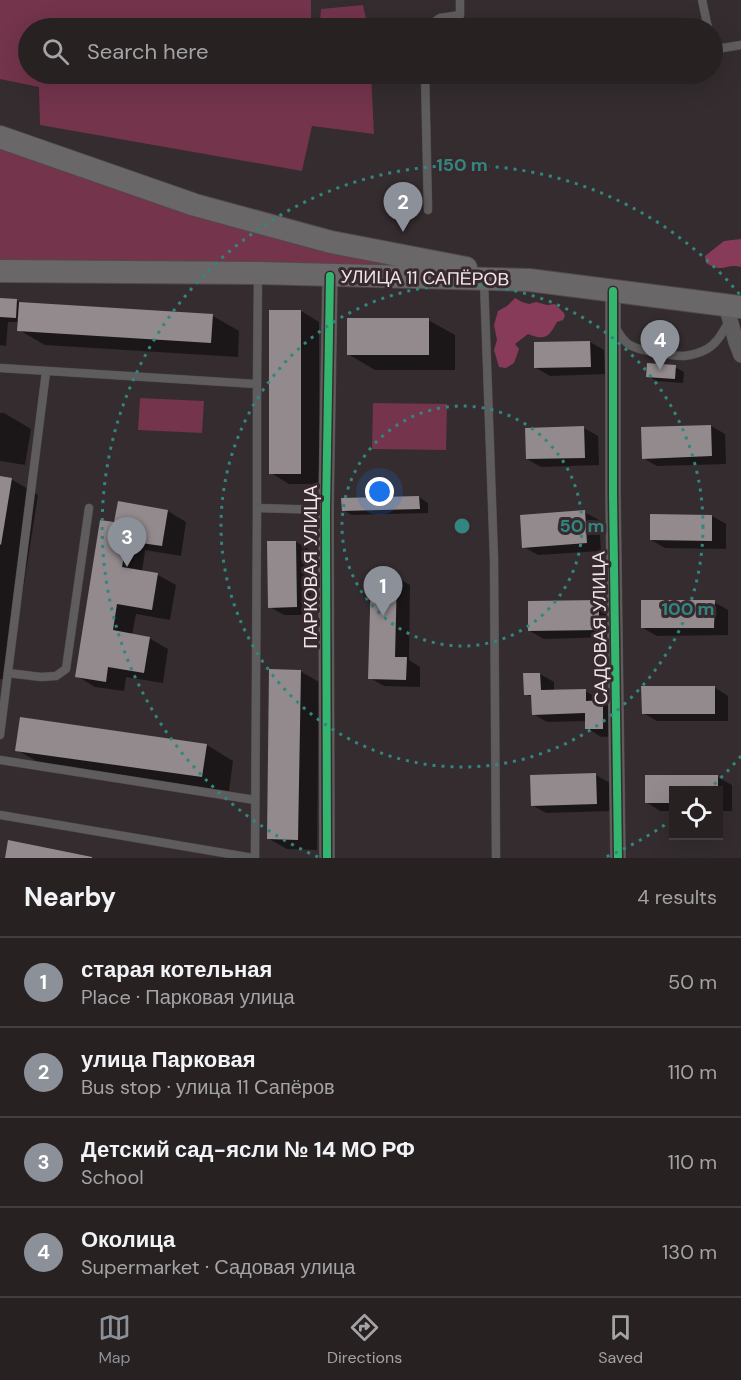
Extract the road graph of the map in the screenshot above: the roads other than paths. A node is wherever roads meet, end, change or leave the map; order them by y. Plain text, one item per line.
1 (460, 0) edge
2 (702, 0) edge
3 (440, 18) edge
4 (706, 18) edge
5 (741, 45) edge
6 (723, 48) edge
7 (424, 84) edge
8 (0, 136) edge
9 (428, 210) dead end
10 (0, 271) edge
11 (258, 273) junction
12 (330, 276) junction
13 (484, 279) junction
14 (529, 280) junction
15 (613, 291) junction
16 (732, 311) edge
17 (613, 317) junction
18 (741, 355) edge
19 (0, 368) edge
20 (46, 372) junction
21 (258, 384) junction
22 (89, 508) dead end
23 (257, 508) junction
24 (326, 510) junction
25 (8, 673) junction
26 (0, 735) edge
27 (0, 760) edge
28 (255, 800) junction
29 (0, 815) edge
30 (254, 858) edge
31 (327, 858) edge
32 (496, 858) edge
33 (618, 858) edge

1 - 3 lane
2 - 4 lane
5 - 6 lane
7 - 9 lane
8 - 14 main road
10 - 11 main road, УЛИЦА 11 САПЁРОВ
11 - 12 main road, УЛИЦА 11 САПЁРОВ
11 - 21 lane
12 - 13 main road, УЛИЦА 11 САПЁРОВ
12 - 24 street, ПАРКОВАЯ УЛИЦА
13 - 14 main road, УЛИЦА 11 САПЁРОВ
13 - 32 lane
14 - 15 main road, УЛИЦА 11 САПЁРОВ
15 - 16 main road, УЛИЦА 11 САПЁРОВ
15 - 17 street, САДОВАЯ УЛИЦА
16 - 17 lane
16 - 18 street
17 - 33 street, САДОВАЯ УЛИЦА
19 - 20 lane
20 - 21 lane
20 - 25 lane
21 - 23 lane
22 - 25 lane
23 - 24 lane
23 - 28 lane
24 - 31 street, ПАРКОВАЯ УЛИЦА
25 - 26 lane
27 - 28 lane
28 - 30 lane
29 - 30 lane

